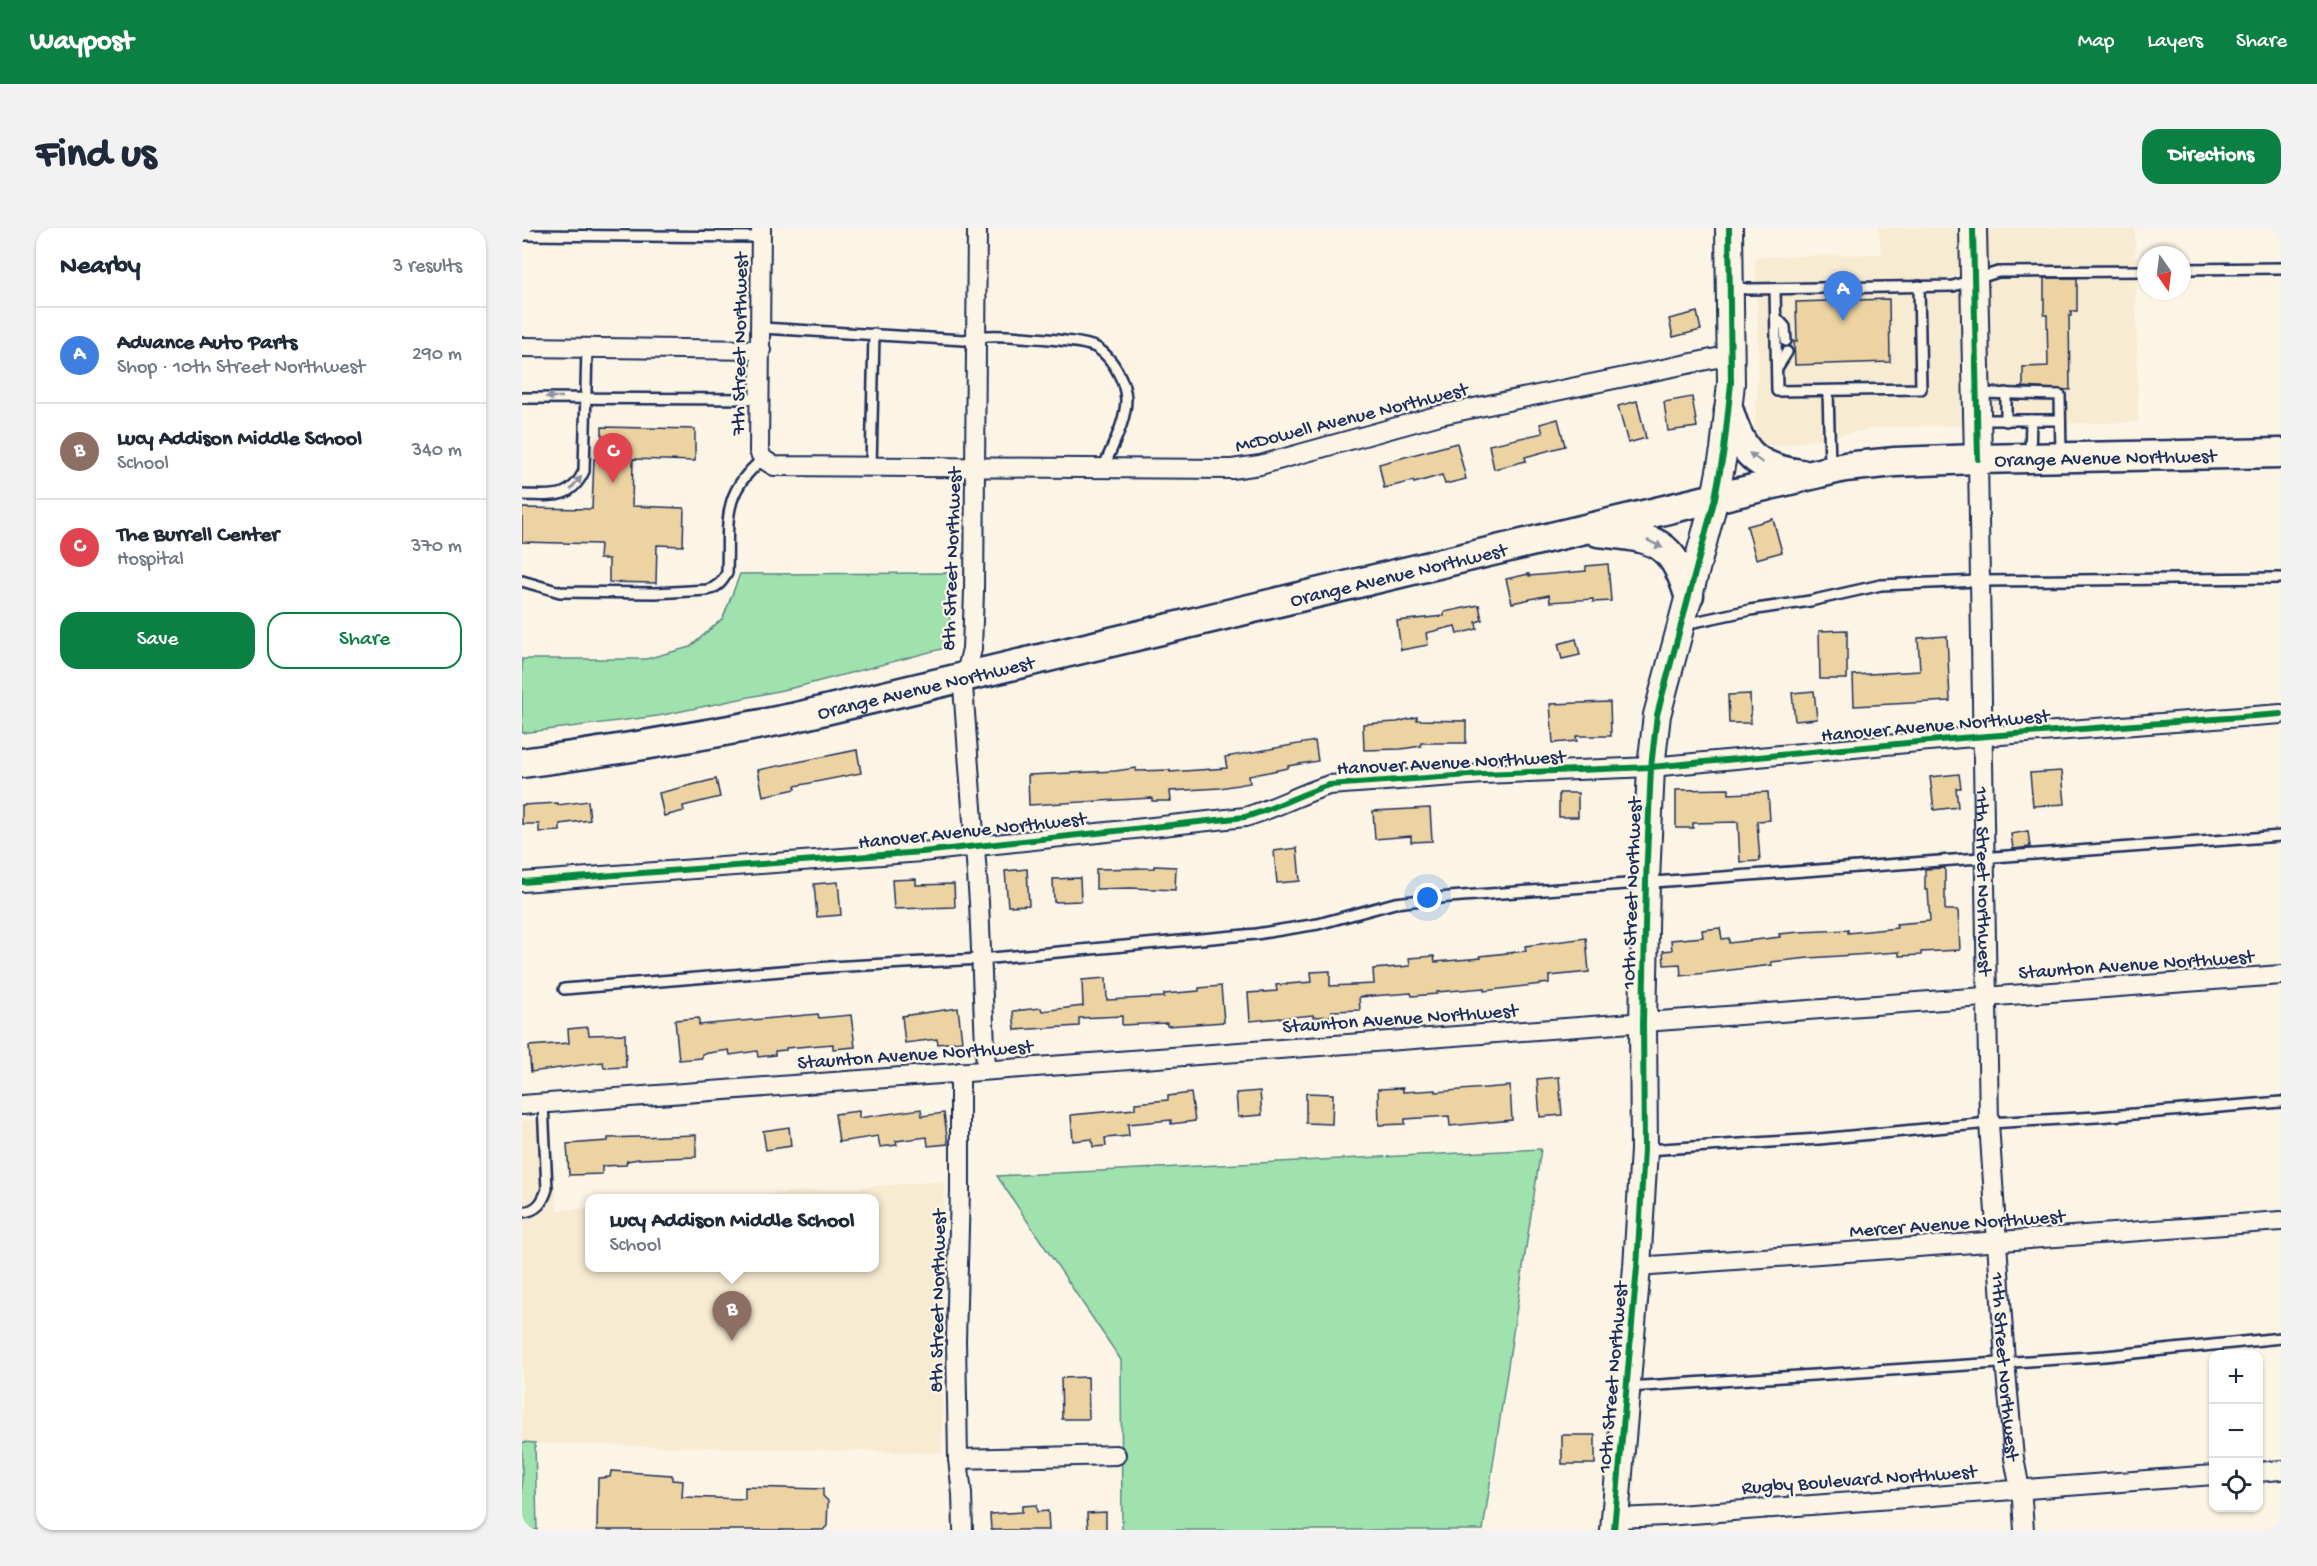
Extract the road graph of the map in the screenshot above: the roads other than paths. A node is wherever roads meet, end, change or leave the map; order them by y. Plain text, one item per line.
1 (977, 228) edge
2 (1729, 228) edge
3 (1973, 228) edge
4 (761, 233) edge
5 (522, 235) edge
6 (2281, 268) edge
7 (2191, 269) edge
8 (2137, 271) edge
9 (1974, 279) junction
10 (1919, 286) junction
11 (1730, 287) junction
12 (1775, 289) junction
13 (1776, 317) junction
14 (762, 328) junction
15 (874, 334) junction
16 (975, 339) junction
17 (1786, 341) dead end
18 (522, 347) edge
19 (587, 347) junction
20 (761, 350) junction
21 (1787, 352) dead end
22 (1731, 355) junction
23 (1777, 369) junction
24 (1828, 390) junction
25 (1977, 393) junction
26 (2006, 393) junction
27 (587, 397) junction
28 (522, 398) edge
29 (760, 399) junction
30 (1729, 411) junction
31 (1978, 420) junction
32 (2031, 420) junction
33 (2060, 420) junction
34 (2006, 421) junction
35 (2281, 453) edge
36 (2061, 457) junction
37 (2030, 458) junction
38 (763, 459) junction
39 (1978, 459) junction
40 (975, 467) junction
41 (871, 468) junction
42 (1103, 469) junction
43 (1820, 473) junction
44 (522, 495) edge
45 (1715, 498) junction
46 (1578, 530) junction
47 (2281, 578) edge
48 (522, 581) edge
49 (1979, 581) junction
50 (1689, 596) junction
51 (1681, 625) junction
52 (965, 675) junction
53 (2281, 714) edge
54 (1982, 736) junction
55 (522, 763) edge
56 (1651, 767) junction
57 (2281, 836) edge
58 (975, 847) junction
59 (1984, 857) junction
60 (1646, 881) junction
61 (522, 882) edge
62 (981, 959) junction
63 (2281, 975) edge
64 (564, 989) dead end
65 (1986, 996) junction
66 (1643, 1023) junction
67 (986, 1070) junction
68 (960, 1072) junction
69 (2281, 1102) edge
70 (543, 1104) junction
71 (522, 1105) edge
72 (1989, 1123) junction
73 (1644, 1150) junction
74 (522, 1212) edge
75 (2281, 1221) edge
76 (1997, 1242) junction
77 (1637, 1268) junction
78 (2281, 1338) edge
79 (2005, 1361) junction
80 (1627, 1388) junction
81 (1116, 1455) dead end
82 (958, 1459) junction
83 (2281, 1470) edge
84 (2263, 1472) edge
85 (2209, 1475) edge
86 (2020, 1489) junction
87 (1614, 1524) edge
88 (963, 1530) edge
89 (2024, 1530) edge

1 - 16 street, 8th Street Northwest
2 - 11 main road, 10th Street Northwest
3 - 9 main road, 11th Street Northwest
4 - 5 lane
4 - 14 street, 7th Street Northwest
6 - 7 lane
8 - 9 lane
9 - 10 lane
9 - 25 main road, 11th Street Northwest
10 - 12 lane
10 - 24 lane
11 - 12 lane
11 - 22 main road, 10th Street Northwest
12 - 13 lane
13 - 17 lane
13 - 23 lane
14 - 15 lane
14 - 20 street, 7th Street Northwest
15 - 16 lane
15 - 41 lane
16 - 40 street, 8th Street Northwest
16 - 42 lane
18 - 19 street
19 - 20 street
19 - 27 lane
20 - 29 street, 7th Street Northwest
21 - 23 lane
22 - 30 main road, 10th Street Northwest
22 - 42 street, McDowell Avenue Northwest
23 - 24 lane
24 - 43 lane
25 - 26 lane
25 - 31 main road, 11th Street Northwest
26 - 33 lane
26 - 34 lane
27 -> 28 lane
27 - 29 lane
44 -> 27 lane
29 - 38 street, 7th Street Northwest
43 -> 30 main road
30 - 45 main road, 10th Street Northwest
31 - 34 lane
31 - 39 main road, 11th Street Northwest
32 - 33 lane
32 - 34 lane
32 - 37 lane
33 - 36 lane
35 - 36 main road, Orange Avenue Northwest
36 - 37 main road, Orange Avenue Northwest
37 - 39 main road, Orange Avenue Northwest
38 - 41 street, McDowell Avenue Northwest
38 - 48 lane
39 - 43 main road, Orange Avenue Northwest
39 - 49 street, 11th Street Northwest
40 - 41 street, McDowell Avenue Northwest
40 - 42 street, McDowell Avenue Northwest
40 - 52 street, 8th Street Northwest
43 - 45 main road, Orange Avenue Northwest
45 - 46 main road, Orange Avenue Northwest
45 - 50 main road, 10th Street Northwest
46 -> 50 main road
46 - 52 main road, Orange Avenue Northwest
47 - 49 lane
49 - 51 lane
49 - 54 street, 11th Street Northwest
50 - 51 main road, 10th Street Northwest
51 - 56 main road, 10th Street Northwest
52 - 55 main road, Orange Avenue Northwest
52 - 58 street, 8th Street Northwest
53 - 54 street, Hanover Avenue Northwest
54 - 56 street, Hanover Avenue Northwest
54 - 59 street, 11th Street Northwest
56 - 58 street, Hanover Avenue Northwest
56 - 60 main road, 10th Street Northwest
57 - 59 lane
58 - 61 street, Hanover Avenue Northwest
58 - 62 street, 8th Street Northwest
59 - 60 lane
59 - 65 street, 11th Street Northwest
60 - 62 lane
60 - 66 main road, 10th Street Northwest
62 - 64 lane
62 - 67 street, 8th Street Northwest
63 - 65 street, Staunton Avenue Northwest
65 - 66 street, Staunton Avenue Northwest
65 - 72 street, 11th Street Northwest
66 - 67 street, Staunton Avenue Northwest
66 - 73 main road, 10th Street Northwest
67 - 68 street, Staunton Avenue Northwest
68 - 70 street, Staunton Avenue Northwest
68 - 82 street, 8th Street Northwest
69 - 72 lane
70 - 71 street, Staunton Avenue Northwest
70 - 74 lane
72 - 73 lane
72 - 76 street, 11th Street Northwest
73 - 77 main road, 10th Street Northwest
75 - 76 street, Mercer Avenue Northwest
76 - 77 street, Mercer Avenue Northwest
76 - 79 street, 11th Street Northwest
77 - 80 main road, 10th Street Northwest
78 - 79 lane
79 - 80 lane
79 - 86 street, 11th Street Northwest
80 - 87 main road, 10th Street Northwest
81 - 82 street
82 - 88 street, 8th Street Northwest
83 - 84 street
85 - 86 street, Rugby Boulevard Northwest
86 - 87 street, Rugby Boulevard Northwest
86 - 89 street, 11th Street Northwest

